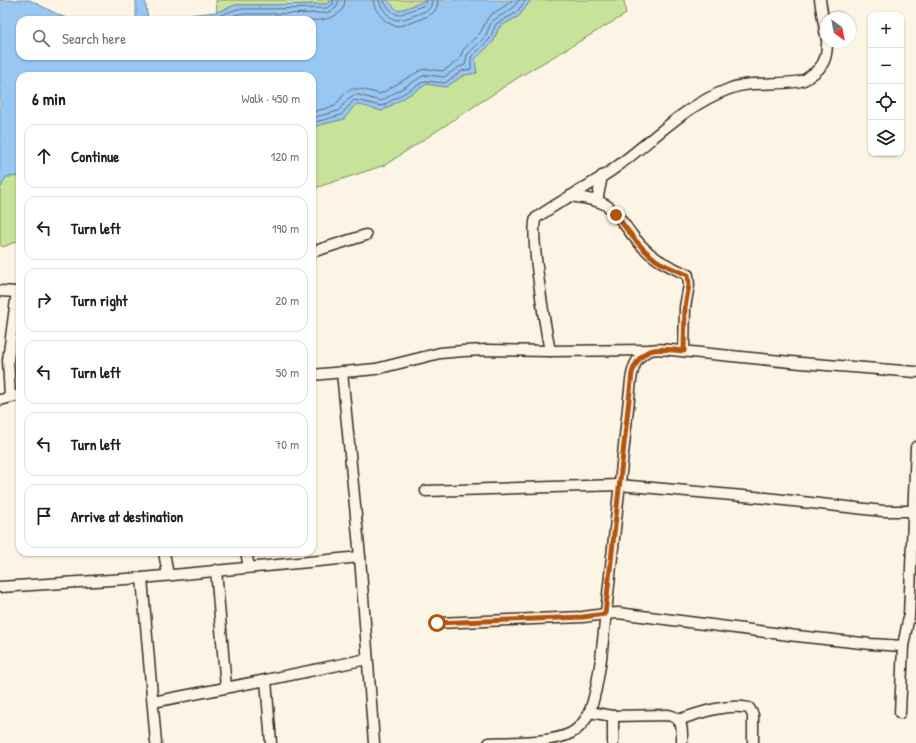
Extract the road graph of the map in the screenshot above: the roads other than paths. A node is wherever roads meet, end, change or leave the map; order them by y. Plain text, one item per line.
1 (820, 0) edge
2 (822, 12) edge
3 (827, 48) edge
4 (602, 176) junction
5 (570, 196) junction
6 (597, 201) junction
7 (366, 235) dead end
8 (316, 251) edge
9 (0, 291) edge
10 (16, 292) edge
11 (16, 297) edge
12 (652, 350) junction
13 (550, 351) junction
14 (684, 351) junction
15 (4, 359) edge
16 (342, 372) junction
17 (916, 372) edge
18 (316, 375) edge
19 (10, 397) edge
20 (916, 446) edge
21 (619, 485) junction
22 (426, 491) dead end
23 (913, 511) junction
24 (165, 556) edge
25 (247, 556) edge
26 (360, 557) junction
27 (249, 567) junction
28 (216, 570) junction
29 (168, 575) junction
30 (142, 578) junction
31 (0, 587) edge
32 (605, 614) junction
33 (437, 623) dead end
34 (903, 646) junction
35 (367, 659) junction
36 (266, 680) junction
37 (226, 688) junction
38 (153, 702) junction
39 (589, 712) junction
40 (900, 713) dead end
41 (613, 716) junction
42 (678, 720) junction
43 (156, 743) edge
44 (271, 743) edge
45 (374, 743) edge
46 (489, 743) edge
47 (613, 743) edge
48 (682, 743) edge
49 (753, 743) edge

1 - 2 street
3 - 4 street
4 - 5 street
4 - 6 street
5 - 6 street
5 - 13 street
6 - 14 street
7 - 8 street
9 - 10 street
11 - 15 street
12 - 13 street
12 - 14 street
12 - 21 street
13 - 16 street
14 - 17 street
15 - 19 street
16 - 18 street
16 - 26 street
20 - 23 street
21 - 22 street
21 - 23 street
21 - 32 street
23 - 34 street
24 - 29 street
25 - 27 street
26 - 27 street
26 - 35 street
27 - 28 street
28 - 29 street
28 - 37 street
29 - 30 street
30 - 31 street
30 - 38 street
32 - 33 street
32 - 34 street
32 - 39 street
34 - 40 street
35 - 36 street
35 - 45 street
36 - 37 street
36 - 44 street
37 - 38 street
38 - 43 street
39 - 41 street
39 - 46 street
41 - 42 street
41 - 47 street
42 - 48 street
42 - 49 street

